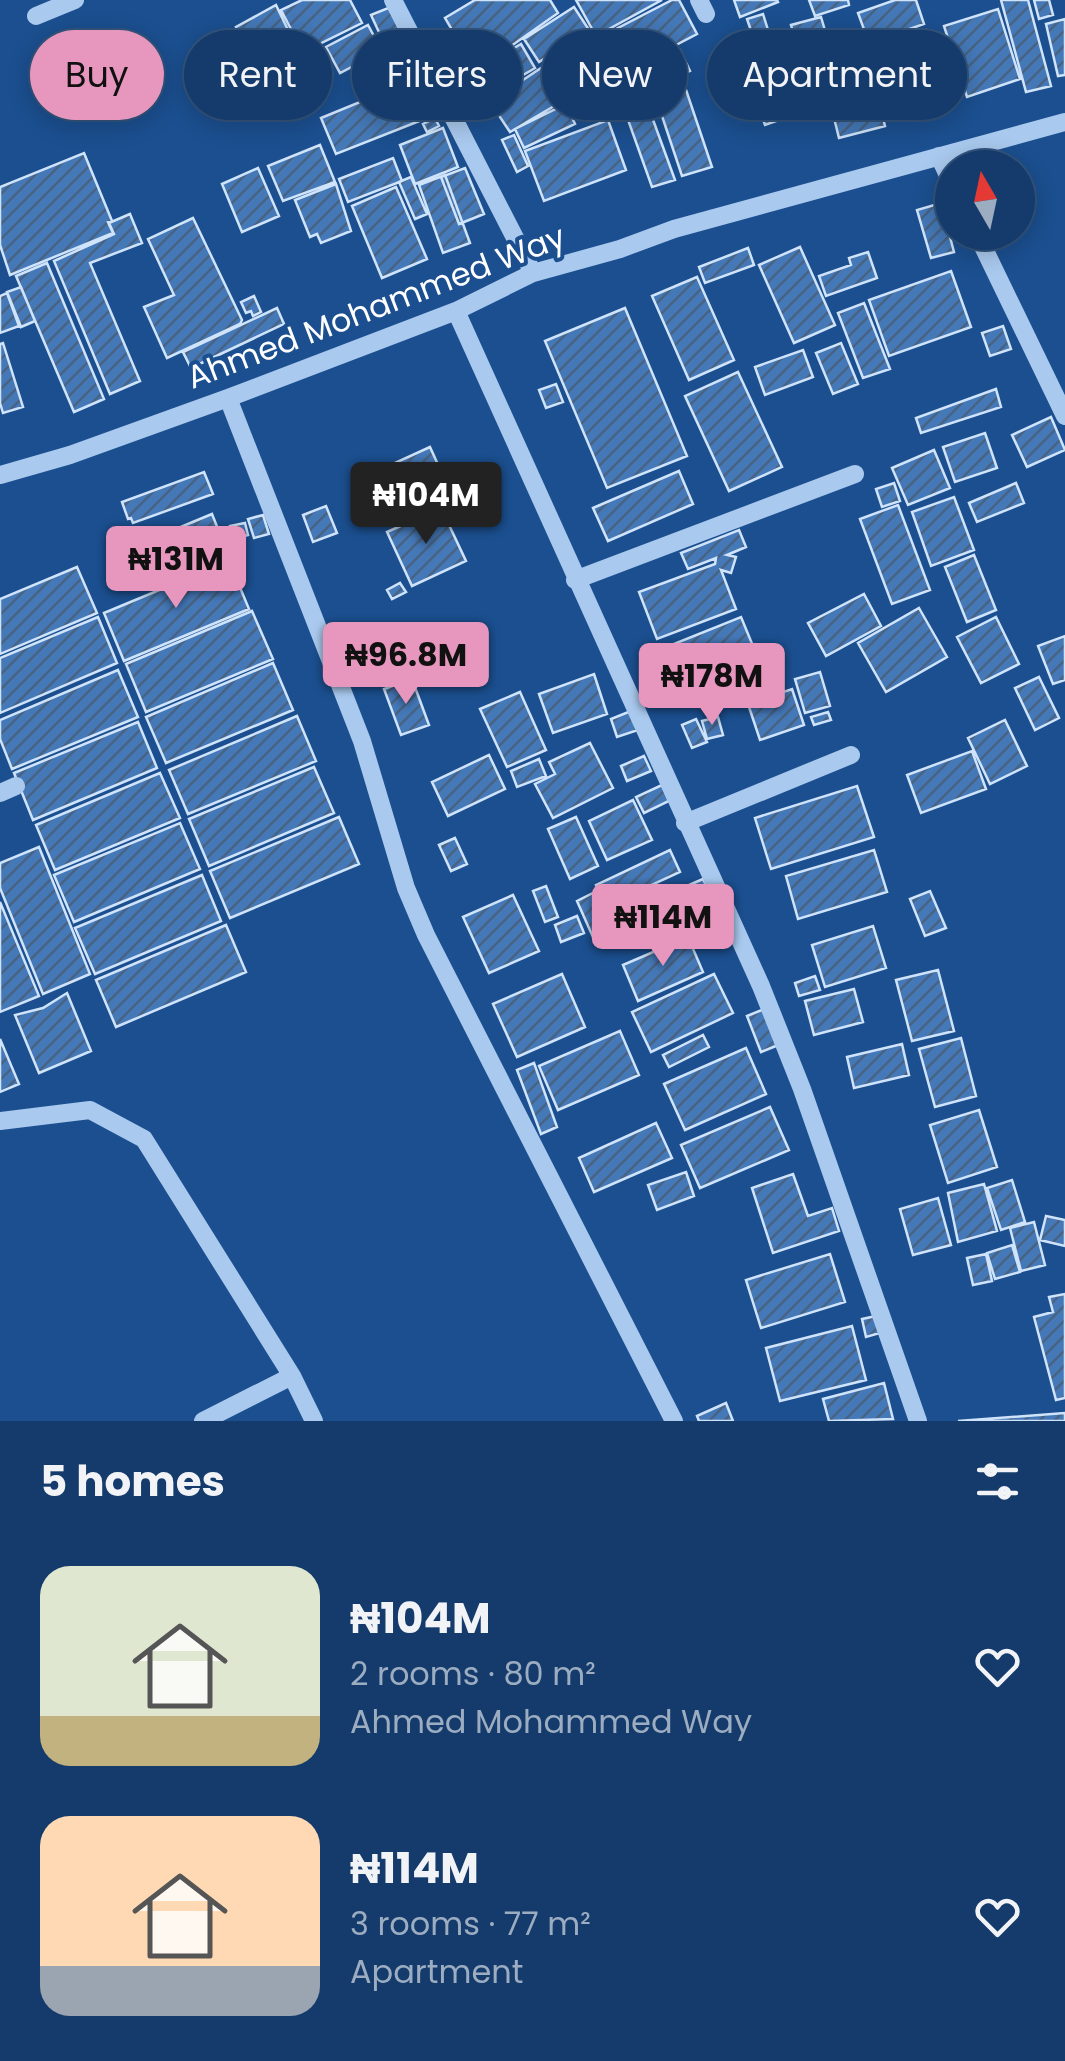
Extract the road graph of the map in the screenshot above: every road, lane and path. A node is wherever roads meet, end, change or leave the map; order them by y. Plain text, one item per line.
1 (75, 0) edge
2 (392, 0) edge
3 (36, 16) dead end
4 (1065, 122) edge
5 (960, 150) edge
6 (935, 157) edge
7 (985, 250) edge
8 (533, 273) junction
9 (456, 310) junction
10 (228, 398) junction
11 (1065, 416) edge
12 (855, 474) dead end
13 (0, 475) edge
14 (574, 580) junction
15 (851, 755) dead end
16 (685, 823) junction
17 (0, 1121) edge
18 (292, 1376) junction
19 (204, 1421) edge
20 (314, 1421) edge
21 (674, 1421) edge
22 (918, 1421) edge

1 - 3 street
2 - 8 street
4 - 5 street, Ahmed Mohammed Way
6 - 8 street, Ahmed Mohammed Way
7 - 11 street
8 - 9 street, Ahmed Mohammed Way
9 - 10 street, Ahmed Mohammed Way
9 - 14 street
10 - 13 street, Ahmed Mohammed Way
10 - 21 street
12 - 14 street
14 - 16 street
15 - 16 street
16 - 22 street
17 - 18 street
18 - 19 street
18 - 20 street

